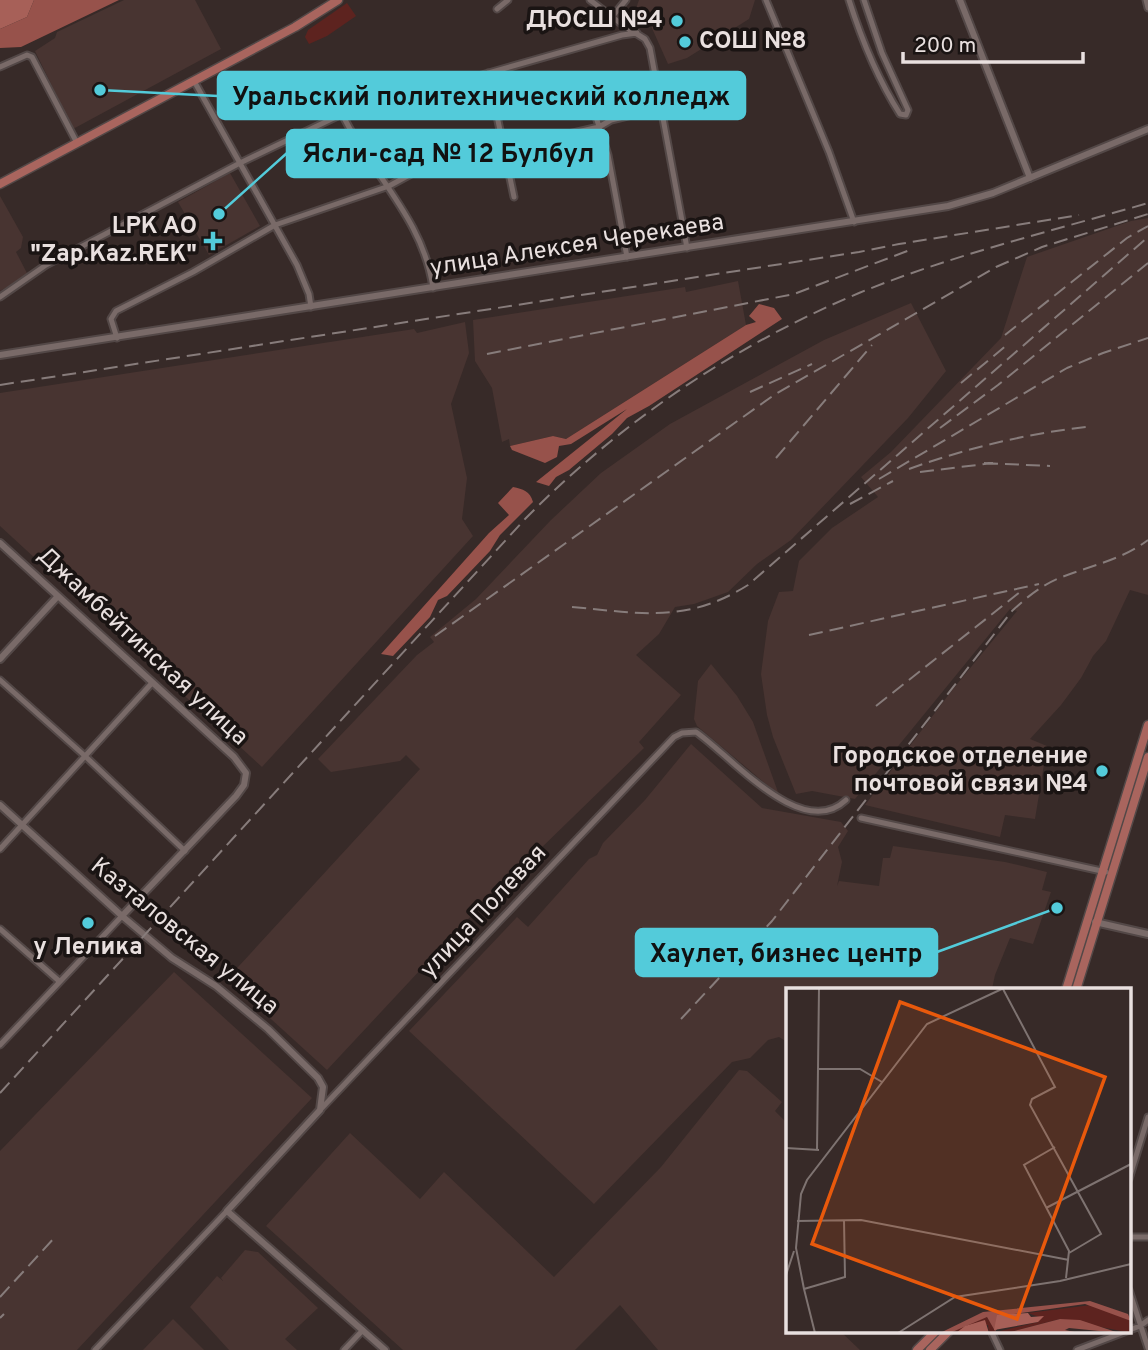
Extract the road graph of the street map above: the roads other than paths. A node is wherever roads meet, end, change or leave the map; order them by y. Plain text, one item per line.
1 (338, 0) edge
2 (508, 0) edge
3 (590, 0) edge
4 (626, 0) edge
5 (766, 0) edge
6 (849, 0) edge
7 (864, 0) edge
8 (960, 0) edge
9 (1146, 0) edge
10 (1148, 8) edge
11 (497, 9) dead end
12 (612, 17) junction
13 (637, 33) junction
14 (0, 67) edge
15 (488, 73) junction
16 (194, 81) junction
17 (336, 100) dead end
18 (591, 101) dead end
19 (661, 107) junction
20 (342, 114) junction
21 (599, 127) junction
22 (1148, 129) edge
23 (77, 144) junction
24 (503, 149) junction
25 (240, 163) junction
26 (1030, 178) junction
27 (0, 184) edge
28 (389, 186) junction
29 (514, 197) dead end
30 (854, 222) junction
31 (275, 225) junction
32 (687, 248) junction
33 (627, 257) junction
34 (433, 288) junction
35 (0, 297) edge
36 (311, 307) junction
37 (117, 338) junction
38 (0, 355) edge
39 (0, 543) edge
40 (58, 596) junction
41 (0, 659) edge
42 (0, 680) edge
43 (152, 683) junction
44 (1148, 725) edge
45 (85, 756) junction
46 (1148, 757) edge
47 (846, 800) dead end
48 (0, 805) edge
49 (861, 818) dead end
50 (22, 825) junction
51 (0, 849) edge
52 (185, 851) junction
53 (1108, 872) junction
54 (122, 916) junction
55 (1092, 922) junction
56 (0, 929) edge
57 (1148, 934) edge
58 (59, 981) junction
59 (1066, 988) edge
60 (1076, 988) edge
61 (0, 1045) edge
62 (320, 1110) junction
63 (1148, 1117) edge
64 (1130, 1176) edge
65 (228, 1211) junction
66 (1130, 1237) edge
67 (1148, 1237) edge
68 (1130, 1293) edge
69 (1148, 1320) edge
70 (1140, 1326) junction
71 (363, 1330) junction
72 (1130, 1330) edge
73 (935, 1332) edge
74 (949, 1332) edge
75 (991, 1332) edge
76 (1124, 1332) edge
77 (1148, 1348) edge
78 (95, 1350) edge
79 (344, 1350) edge
80 (385, 1350) edge
81 (917, 1350) edge
82 (930, 1350) edge
83 (1000, 1350) edge
84 (1077, 1350) edge

1 - 16 main road
2 - 11 street
3 - 12 street
4 - 12 street
5 - 30 street
6 - 7 street
8 - 26 street
9 - 10 street
12 - 13 street
13 - 15 street
13 - 19 street
14 - 23 street
15 - 20 street
15 - 24 street
16 - 23 main road
16 - 25 street
17 - 20 street
18 - 21 street
19 - 21 street
19 - 32 street
20 - 25 street
20 - 28 street
21 - 24 street
21 - 33 street
22 - 26 street, улица Алексея Черекаева
23 - 27 main road
24 - 28 street
24 - 29 street
25 - 31 street
25 - 35 street
26 - 30 street, улица Алексея Черекаева
28 - 31 street
28 - 34 street
30 - 32 street, улица Алексея Черекаева
31 - 36 street
31 - 37 street
32 - 33 street, улица Алексея Черекаева
33 - 34 street, улица Алексея Черекаева
34 - 36 street, улица Алексея Черекаева
36 - 37 street, улица Алексея Черекаева
37 - 38 street, улица Алексея Черекаева
39 - 40 street, Джамбейтинская улица
40 - 41 street
40 - 43 street, Джамбейтинская улица
42 - 45 street
43 - 45 street
43 - 52 street, Джамбейтинская улица
44 - 53 main road
45 - 50 street
45 - 52 street
46 - 53 main road
47 - 62 street, улица Полевая
48 - 50 street, Казталовская улица
49 - 53 street
50 - 51 street
50 - 54 street, Казталовская улица
52 - 54 street
53 - 55 main road
54 - 58 street
54 - 62 street, Казталовская улица
55 - 57 street
55 - 59 main road
55 - 60 main road
56 - 58 street
58 - 61 street
62 - 65 street
63 - 64 street
65 - 71 street
65 - 78 street
66 - 67 street
68 - 70 street
69 - 70 street
70 - 72 street
70 - 77 street
71 - 79 street
71 - 80 street
73 - 81 main road
74 - 82 main road
75 - 83 street
76 - 84 street

